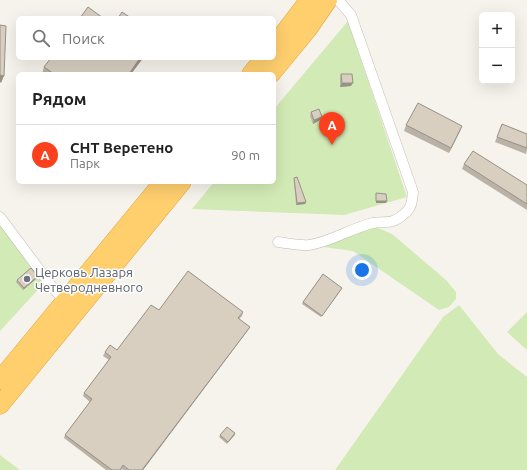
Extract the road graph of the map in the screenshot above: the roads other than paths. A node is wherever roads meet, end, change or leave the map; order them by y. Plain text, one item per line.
1 (309, 0) edge
2 (328, 0) edge
3 (338, 0) edge
4 (276, 43) edge
5 (262, 60) edge
6 (253, 72) edge
7 (273, 72) edge
8 (161, 184) edge
9 (180, 184) edge
10 (0, 217) edge
11 (278, 242) dead end
12 (65, 301) junction
13 (0, 380) edge
14 (0, 405) edge

1 - 4 highway
2 - 7 highway
3 - 11 street
5 - 6 highway
8 - 12 highway
9 - 14 highway
10 - 12 street
12 - 13 highway

